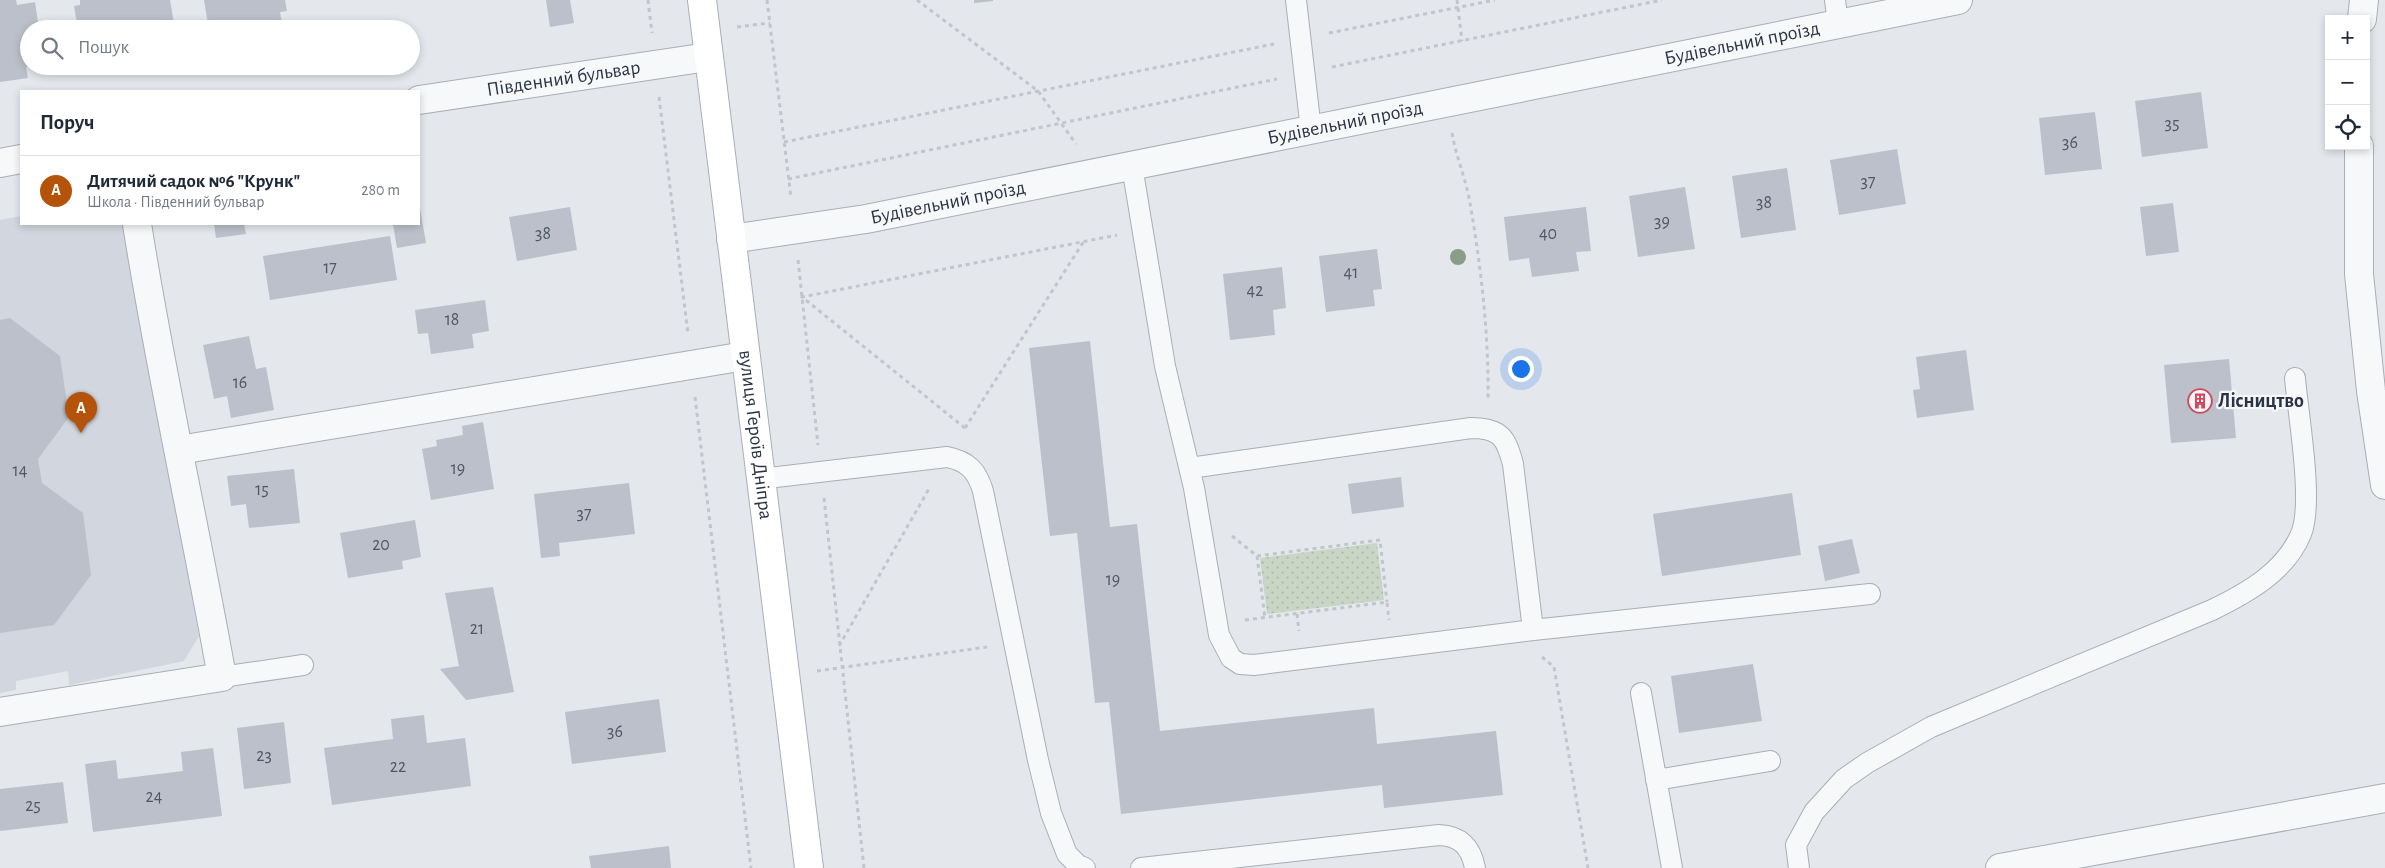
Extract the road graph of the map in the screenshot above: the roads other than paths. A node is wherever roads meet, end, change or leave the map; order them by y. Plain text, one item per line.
1 (702, 0) edge
2 (1296, 0) edge
3 (1958, 0) edge
4 (2364, 0) edge
5 (1837, 12) edge
6 (2362, 15) edge
7 (708, 57) junction
8 (420, 100) edge
9 (1311, 130) junction
10 (2359, 150) edge
11 (20, 159) edge
12 (0, 163) edge
13 (1132, 166) junction
14 (137, 225) edge
15 (731, 239) junction
16 (745, 356) junction
17 (2295, 378) dead end
18 (179, 450) junction
19 (1190, 468) junction
20 (760, 479) junction
21 (2385, 485) edge
22 (1870, 594) dead end
23 (1533, 630) junction
24 (303, 665) dead end
25 (222, 677) junction
26 (1641, 693) dead end
27 (0, 712) edge
28 (1770, 761) dead end
29 (1656, 780) junction
30 (2385, 798) edge
31 (1194, 865) edge
32 (809, 868) edge
33 (1085, 868) edge
34 (1142, 868) edge
35 (1475, 868) edge
36 (1672, 868) edge
37 (1799, 868) edge
38 (2000, 868) edge

1 - 7 street, вулиця Героїв Дніпра
2 - 9 lane
3 - 5 street, Будівельний проїзд
4 - 6 street
5 - 9 street, Будівельний проїзд
7 - 8 street, Південний бульвар
7 - 15 street, вулиця Героїв Дніпра
9 - 13 street, Будівельний проїзд
10 - 21 street
11 - 12 street
13 - 15 street, Будівельний проїзд
13 - 19 lane
14 - 18 street
15 - 16 street, вулиця Героїв Дніпра
16 - 18 street
16 - 20 street, вулиця Героїв Дніпра
17 - 37 lane
18 - 25 street
19 - 23 lane
19 - 23 lane
20 - 32 street, вулиця Героїв Дніпра
20 - 33 lane
22 - 23 lane
24 - 25 lane
25 - 27 street
26 - 29 lane
28 - 29 lane
29 - 36 lane
30 - 38 street
31 - 34 lane
31 - 35 lane

